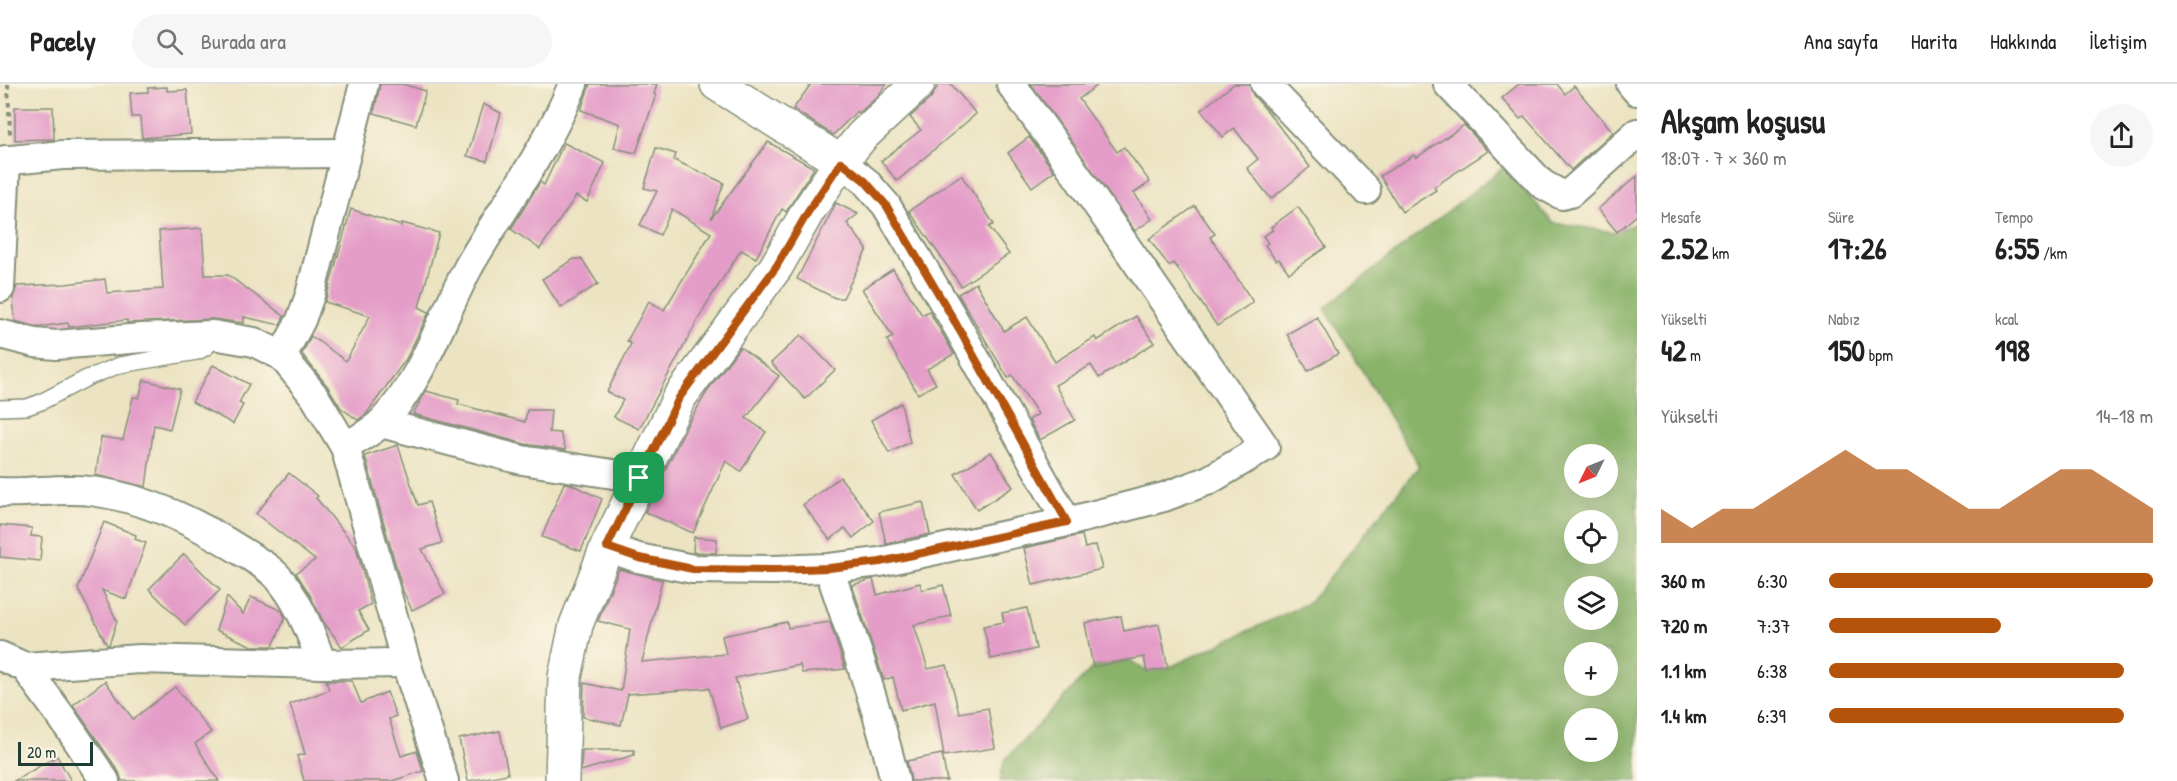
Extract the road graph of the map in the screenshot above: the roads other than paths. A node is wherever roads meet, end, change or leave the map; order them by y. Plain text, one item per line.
1 (364, 84) edge
2 (573, 84) edge
3 (717, 84) edge
4 (918, 84) edge
5 (1011, 84) edge
6 (1265, 84) edge
7 (1448, 84) edge
8 (1631, 84) edge
9 (1637, 91) edge
10 (1637, 133) edge
11 (345, 153) junction
12 (6, 160) edge
13 (841, 162) junction
14 (1366, 190) dead end
15 (0, 288) edge
16 (0, 334) edge
17 (213, 335) junction
18 (282, 356) junction
19 (0, 408) edge
20 (381, 423) junction
21 (345, 447) junction
22 (639, 478) junction
23 (0, 492) edge
24 (1067, 522) junction
25 (607, 547) junction
26 (829, 568) junction
27 (12, 661) edge
28 (406, 663) junction
29 (322, 664) junction
30 (105, 781) edge
31 (444, 781) edge
32 (562, 781) edge
33 (895, 781) edge

1 - 11 street
2 - 20 street
3 - 13 street
4 - 13 street
5 - 24 street
6 - 14 street
7 - 10 street
8 - 9 street
11 - 12 street
11 - 18 street
12 - 15 street
13 - 22 street
13 - 24 street
16 - 17 street
17 - 18 street
17 - 19 lane
18 - 21 street
20 - 21 street
20 - 22 street
21 - 28 street
22 - 25 street
23 - 29 street
24 - 26 street
25 - 26 street
25 - 32 street
26 - 33 street
27 - 29 street
27 - 30 street
28 - 29 street
28 - 31 street

